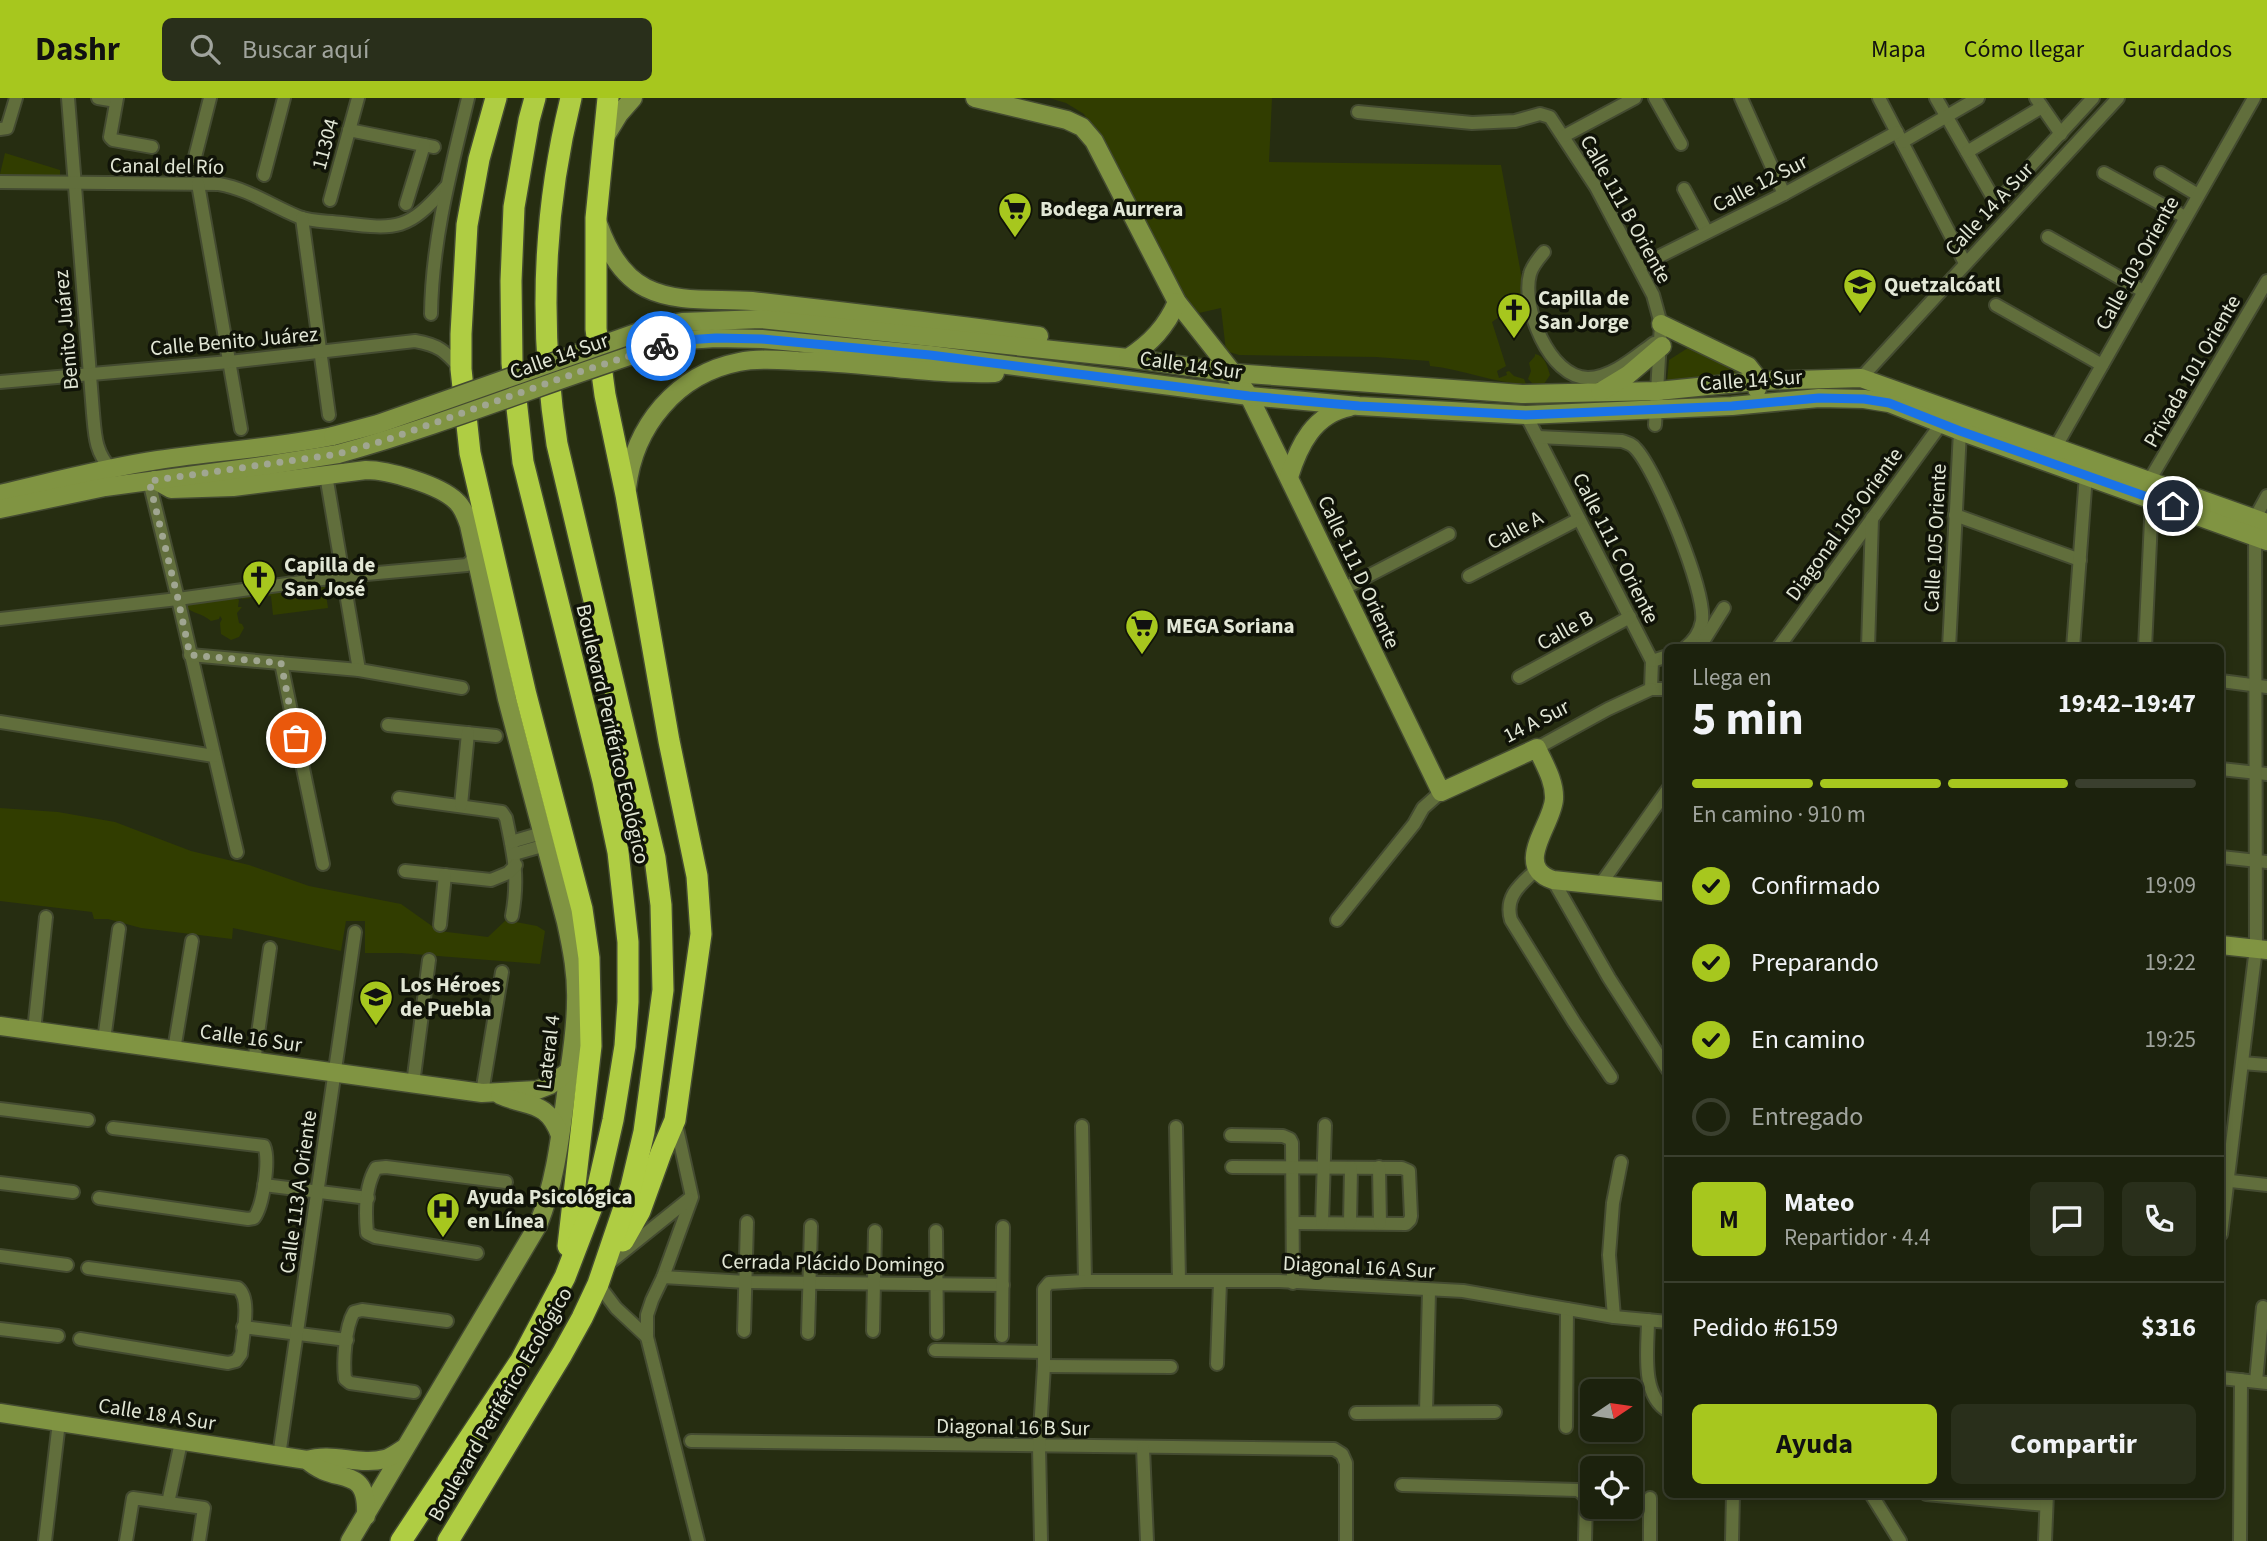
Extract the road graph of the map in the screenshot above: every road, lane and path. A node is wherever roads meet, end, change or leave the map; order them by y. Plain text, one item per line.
1 (16, 98) edge
2 (68, 98) edge
3 (98, 98) edge
4 (210, 98) edge
5 (284, 98) edge
6 (358, 98) edge
7 (468, 98) edge
8 (496, 98) edge
9 (535, 98) edge
10 (571, 98) edge
11 (608, 98) edge
12 (633, 98) edge
13 (975, 98) edge
14 (1635, 98) edge
15 (1655, 98) edge
16 (1741, 98) edge
17 (1936, 98) edge
18 (1978, 98) edge
19 (2093, 98) edge
20 (2118, 98) edge
21 (2254, 98) edge
22 (116, 99) edge
23 (1881, 99) edge
24 (2039, 102) edge
25 (1358, 111) dead end
26 (1945, 116) junction
27 (0, 130) edge
28 (349, 130) junction
29 (2061, 134) junction
30 (1564, 136) junction
31 (1899, 137) junction
32 (603, 139) junction
33 (1681, 144) dead end
34 (152, 147) dead end
35 (1967, 152) junction
36 (195, 157) dead end
37 (2105, 173) dead end
38 (2161, 173) dead end
39 (264, 175) dead end
40 (0, 182) edge
41 (74, 184) junction
42 (198, 184) junction
43 (446, 187) junction
44 (1684, 189) dead end
45 (1784, 194) junction
46 (2198, 195) junction
47 (330, 200) dead end
48 (406, 204) dead end
49 (2185, 217) junction
50 (302, 218) junction
51 (596, 218) junction
52 (1707, 232) junction
53 (2048, 237) dead end
54 (1544, 252) dead end
55 (1965, 263) junction
56 (1640, 267) junction
57 (2267, 281) edge
58 (2143, 291) junction
59 (1177, 302) junction
60 (1996, 305) dead end
61 (431, 314) dead end
62 (1662, 336) junction
63 (321, 352) junction
64 (1073, 352) junction
65 (1135, 359) junction
66 (229, 362) junction
67 (2102, 365) junction
68 (1228, 366) junction
69 (1030, 367) junction
70 (461, 369) junction
71 (88, 373) junction
72 (1861, 378) junction
73 (1757, 381) junction
74 (0, 382) edge
75 (1658, 391) junction
76 (1599, 393) junction
77 (1249, 396) junction
78 (1758, 403) junction
79 (1359, 406) junction
80 (329, 415) dead end
81 (1526, 415) junction
82 (1656, 417) junction
83 (1941, 424) junction
84 (242, 429) dead end
85 (1960, 431) junction
86 (1538, 437) junction
87 (2055, 448) junction
88 (110, 469) junction
89 (326, 475) junction
90 (2086, 475) junction
91 (1289, 477) junction
92 (152, 480) junction
93 (2151, 490) junction
94 (0, 494) edge
95 (626, 495) junction
96 (2267, 496) edge
97 (0, 509) edge
98 (1955, 515) junction
99 (1872, 517) junction
100 (1579, 519) junction
101 (2261, 520) edge
102 (1449, 534) dead end
103 (2261, 539) edge
104 (484, 552) junction
105 (2080, 560) junction
106 (344, 576) junction
107 (1469, 576) dead end
108 (1343, 589) junction
109 (178, 599) junction
110 (1724, 608) dead end
111 (1629, 617) junction
112 (0, 619) edge
113 (1689, 644) edge
114 (1702, 644) edge
115 (1780, 644) edge
116 (1868, 644) edge
117 (1949, 644) edge
118 (2073, 644) edge
119 (2145, 644) edge
120 (190, 655) junction
121 (1664, 657) edge
122 (1652, 661) junction
123 (281, 663) junction
124 (359, 670) junction
125 (1519, 677) dead end
126 (2224, 681) edge
127 (2262, 686) edge
128 (462, 688) dead end
129 (1651, 689) junction
130 (1664, 689) edge
131 (517, 697) junction
132 (0, 722) edge
133 (387, 725) dead end
134 (468, 733) junction
135 (496, 736) dead end
136 (1537, 748) junction
137 (214, 756) junction
138 (2224, 769) edge
139 (2261, 773) edge
140 (1441, 792) junction
141 (399, 798) dead end
142 (1663, 802) edge
143 (461, 805) junction
144 (544, 839) junction
145 (237, 852) dead end
146 (514, 854) junction
147 (2224, 857) edge
148 (2261, 861) edge
149 (323, 864) dead end
150 (1536, 869) junction
151 (405, 871) dead end
152 (445, 875) junction
153 (1553, 880) junction
154 (1600, 884) junction
155 (1664, 891) edge
156 (46, 916) dead end
157 (512, 916) dead end
158 (1337, 920) dead end
159 (440, 925) dead end
160 (119, 929) dead end
161 (355, 932) dead end
162 (192, 941) dead end
163 (2224, 945) edge
164 (270, 948) dead end
165 (2262, 949) edge
166 (429, 960) dead end
167 (502, 972) dead end
168 (0, 1026) edge
169 (34, 1031) junction
170 (104, 1041) junction
171 (174, 1050) junction
172 (254, 1062) junction
173 (2242, 1063) junction
174 (1664, 1064) edge
175 (2267, 1065) edge
176 (569, 1071) junction
177 (335, 1073) junction
178 (1611, 1077) dead end
179 (413, 1084) junction
180 (489, 1093) junction
181 (537, 1097) junction
182 (0, 1109) edge
183 (88, 1120) dead end
184 (675, 1120) junction
185 (1325, 1125) dead end
186 (1082, 1126) dead end
187 (1176, 1127) dead end
188 (113, 1128) dead end
189 (560, 1135) junction
190 (1231, 1135) dead end
191 (1621, 1162) dead end
192 (1232, 1167) dead end
193 (1380, 1167) junction
194 (1351, 1168) junction
195 (1293, 1169) junction
196 (1323, 1169) junction
197 (2224, 1181) edge
198 (506, 1182) dead end
199 (0, 1183) edge
200 (264, 1185) junction
201 (2267, 1185) edge
202 (73, 1192) dead end
203 (318, 1192) junction
204 (692, 1197) junction
205 (99, 1198) dead end
206 (368, 1198) junction
207 (747, 1222) dead end
208 (1293, 1223) junction
209 (1322, 1223) junction
210 (1350, 1223) junction
211 (1380, 1223) junction
212 (811, 1226) dead end
213 (1003, 1227) dead end
214 (875, 1231) dead end
215 (936, 1231) dead end
216 (477, 1253) dead end
217 (0, 1256) edge
218 (67, 1265) dead end
219 (88, 1268) dead end
220 (602, 1275) junction
221 (565, 1277) junction
222 (663, 1277) junction
223 (1085, 1281) junction
224 (1179, 1281) junction
225 (746, 1282) junction
226 (1220, 1282) junction
227 (810, 1283) junction
228 (874, 1283) junction
229 (1293, 1283) junction
230 (938, 1284) junction
231 (1003, 1285) junction
232 (1429, 1291) junction
233 (2263, 1307) dead end
234 (1567, 1309) junction
235 (1614, 1317) junction
236 (1648, 1320) junction
237 (447, 1321) dead end
238 (1664, 1322) edge
239 (243, 1328) junction
240 (0, 1329) edge
241 (744, 1331) dead end
242 (873, 1331) dead end
243 (808, 1333) dead end
244 (937, 1333) dead end
245 (298, 1334) junction
246 (58, 1336) dead end
247 (1003, 1336) dead end
248 (647, 1337) junction
249 (80, 1339) dead end
250 (347, 1340) junction
251 (935, 1350) dead end
252 (1044, 1352) junction
253 (1217, 1364) dead end
254 (1044, 1366) junction
255 (1171, 1367) dead end
256 (2224, 1378) edge
257 (2241, 1380) junction
258 (2261, 1382) edge
259 (414, 1392) dead end
260 (1664, 1407) edge
261 (1426, 1412) junction
262 (1495, 1412) dead end
263 (0, 1413) edge
264 (1356, 1413) dead end
265 (59, 1422) junction
266 (1566, 1427) dead end
267 (691, 1441) dead end
268 (181, 1442) junction
269 (409, 1445) junction
270 (1039, 1447) junction
271 (1143, 1448) junction
272 (279, 1456) junction
273 (307, 1460) junction
274 (357, 1461) junction
275 (354, 1480) junction
276 (1402, 1485) dead end
277 (1650, 1498) dead end
278 (1733, 1498) edge
279 (1873, 1498) edge
280 (2007, 1498) edge
281 (2047, 1500) edge
282 (168, 1503) junction
283 (366, 1516) junction
284 (45, 1541) edge
285 (126, 1541) edge
286 (199, 1541) edge
287 (350, 1541) edge
288 (401, 1541) edge
289 (448, 1541) edge
290 (698, 1541) edge
291 (1041, 1541) edge
292 (1147, 1541) edge
293 (1346, 1541) edge
294 (1585, 1541) edge
295 (1650, 1541) edge
296 (1732, 1541) edge
297 (1900, 1541) edge
298 (2045, 1541) edge
299 (2240, 1541) edge

1 - 27 street
2 - 41 street, Benito Juárez
3 - 22 street
4 - 36 street
5 - 39 street
6 - 28 street, 11304
7 - 43 street
8 - 70 highway
9 - 221 highway, Boulevard Periférico Ecológico
10 - 220 highway, Boulevard Periférico Ecológico
11 - 32 highway
12 - 32 main road
13 - 59 main road, Calle 111 D Oriente
14 - 30 street
15 - 33 street
16 - 45 street
17 - 26 street
18 - 26 street, Calle 12 Sur
19 - 29 street
20 - 55 street, Calle 14 A Sur
21 - 46 street, Calle 103 Oriente
22 - 34 street
23 - 31 street
24 - 29 street
24 - 35 street
25 - 30 street, Calle 111 B Oriente
26 - 31 street, Calle 12 Sur
26 - 35 street
28 - 47 street, 11304
28 - 48 street
29 - 35 street
30 - 56 street, Calle 111 B Oriente
31 - 45 street, Calle 12 Sur
31 - 55 street
32 - 51 highway
37 - 49 street
38 - 46 street
40 - 41 street, Canal del Río
41 - 42 street, Canal del Río
41 - 71 street, Benito Juárez
42 - 50 street, Canal del Río
42 - 66 street
43 - 50 street, Canal del Río
43 - 61 street
44 - 52 street
45 - 52 street, Calle 12 Sur
46 - 49 street, Calle 103 Oriente
49 - 58 street, Calle 103 Oriente
50 - 63 street
51 - 64 main road
51 - 95 highway
52 - 56 street, Calle 12 Sur
53 - 58 street
54 - 62 street
55 - 72 street, Calle 14 A Sur
56 - 62 street, Calle 111 B Oriente
57 - 93 street, Privada 101 Oriente
58 - 67 street, Calle 103 Oriente
59 - 65 main road
59 - 68 main road, Calle 111 D Oriente
60 - 67 street
62 - 73 main road
62 - 75 street, Calle 111 B Oriente
62 - 76 main road
63 - 66 street, Calle Benito Juárez
63 - 70 street, Calle Benito Juárez
63 - 80 street
64 - 65 main road, Calle 14 Sur
64 - 88 main road, Calle 14 Sur, bridge
65 - 68 main road, Calle 14 Sur
66 - 71 street, Calle Benito Juárez
66 - 84 street
67 - 87 street, Calle 103 Oriente
68 - 76 main road, Calle 14 Sur
68 - 77 main road, Calle 111 D Oriente
69 - 77 main road, Calle 14 Sur
69 - 92 main road, Calle 14 Sur, bridge
69 - 95 main road
70 - 104 highway
71 - 74 street, Calle Benito Juárez
71 - 88 street, Benito Juárez
72 - 73 main road, Calle 14 Sur
72 - 87 main road, Calle 14 Sur
73 - 75 main road, Calle 14 Sur
73 - 78 main road
75 - 76 main road, Calle 14 Sur
75 - 82 street, Calle 111 B Oriente
77 - 79 main road, Calle 14 Sur
77 - 91 main road, Calle 111 D Oriente
78 - 82 main road, Calle 14 Sur
78 - 83 main road, Calle 14 Sur
79 - 81 main road, Calle 14 Sur
79 - 91 main road
81 - 82 main road, Calle 14 Sur
81 - 86 street, Calle 111 C Oriente
83 - 85 main road, Calle 14 Sur
83 - 99 street, Diagonal 105 Oriente
85 - 90 main road, Calle 14 Sur
85 - 98 street, Calle 105 Oriente
86 - 100 street, Calle 111 C Oriente
86 - 113 street
87 - 93 main road, Calle 14 Sur
88 - 94 main road, Calle 14 Sur
89 - 92 main road
89 - 104 main road
89 - 106 street
90 - 93 main road, Calle 14 Sur
90 - 105 street
91 - 108 main road, Calle 111 D Oriente
92 - 97 main road, Calle 14 Sur
92 - 109 street
93 - 101 main road, Calle 14 Sur
93 - 103 main road, Calle 14 Sur
93 - 119 street
95 - 184 highway
96 - 101 street
98 - 105 street
98 - 117 street, Calle 105 Oriente
99 - 115 street, Diagonal 105 Oriente
99 - 116 street
100 - 107 street, Calle A
100 - 111 street, Calle 111 C Oriente
101 - 103 street
102 - 108 street
103 - 127 street
104 - 106 street
104 - 131 highway
105 - 118 street
106 - 109 street
106 - 124 street
108 - 140 main road, Calle 111 D Oriente
109 - 112 street
109 - 120 street
110 - 114 street
111 - 122 street, Calle 111 C Oriente
111 - 125 street, Calle B
120 - 123 street
120 - 137 street
121 - 122 street
122 - 129 street, Calle 111 C Oriente
123 - 124 street
123 - 149 street
124 - 128 street
126 - 127 street
127 - 139 street
129 - 130 street
129 - 136 street, 14 A Sur
131 - 144 main road, Lateral 4
131 - 221 highway
132 - 137 street
133 - 134 street
134 - 135 street
134 - 143 street
136 - 140 main road, 14 A Sur
136 - 150 main road
137 - 145 street
138 - 139 street
139 - 148 street
140 - 158 street
141 - 143 street
142 - 154 street
143 - 146 street
144 - 146 street
144 - 176 main road, Lateral 4
146 - 152 street
146 - 157 street
147 - 148 street
148 - 165 street
150 - 153 main road
150 - 178 street
151 - 152 street
152 - 159 street
153 - 154 main road
153 - 174 street
154 - 155 main road
156 - 169 street
160 - 170 street
161 - 177 street, Calle 113 A Oriente
162 - 171 street
163 - 165 main road
164 - 172 street
165 - 173 street
166 - 179 street
167 - 180 street
168 - 169 main road, Calle 16 Sur
169 - 170 main road, Calle 16 Sur
170 - 171 main road, Calle 16 Sur
171 - 172 main road, Calle 16 Sur
172 - 177 main road, Calle 16 Sur
173 - 175 street
173 - 197 street
176 - 181 main road, Calle 16 Sur
176 - 189 main road, Lateral 4
177 - 179 main road, Calle 16 Sur
177 - 203 street, Calle 113 A Oriente
179 - 180 main road, Calle 16 Sur
180 - 181 main road, Calle 16 Sur
181 - 189 main road
182 - 183 street
184 - 204 street
184 - 220 highway
185 - 196 street
186 - 223 street
187 - 224 street
188 - 200 street
189 - 269 main road, Lateral 4
190 - 195 street
191 - 235 street
192 - 195 street
193 - 194 street
193 - 211 street
193 - 211 street
194 - 196 street
194 - 210 street
195 - 196 street
195 - 208 street
196 - 209 street
197 - 201 street
198 - 206 street
199 - 202 street
200 - 203 street
200 - 205 street
203 - 206 street
203 - 245 street, Calle 113 A Oriente
204 - 220 street
204 - 222 street
206 - 216 street
207 - 225 street
208 - 209 street
208 - 229 street
209 - 210 street
210 - 211 street
212 - 227 street
213 - 231 street
214 - 228 street
215 - 230 street
217 - 218 street
219 - 239 street
220 - 248 street
220 - 289 highway, Boulevard Periférico Ecológico
221 - 288 highway, Boulevard Periférico Ecológico
222 - 225 street, Cerrada Plácido Domingo
222 - 248 street
223 - 224 street, Diagonal 16 A Sur
223 - 252 street, Diagonal 16 A Sur
224 - 226 street, Diagonal 16 A Sur
225 - 227 street, Cerrada Plácido Domingo
225 - 241 street
226 - 229 street, Diagonal 16 A Sur
226 - 253 street
227 - 228 street, Cerrada Plácido Domingo
227 - 243 street
228 - 230 street, Cerrada Plácido Domingo
228 - 242 street
229 - 232 street, Diagonal 16 A Sur
230 - 231 street, Cerrada Plácido Domingo
230 - 244 street
231 - 247 street
232 - 234 street, Diagonal 16 A Sur
232 - 261 street
233 - 258 street
234 - 235 street, Diagonal 16 A Sur
234 - 266 street
235 - 236 street, Diagonal 16 A Sur
236 - 238 street, Diagonal 16 A Sur
236 - 260 street
237 - 250 street
239 - 245 street
239 - 249 street
240 - 246 street
245 - 250 street
245 - 272 street, Calle 113 A Oriente
248 - 290 street
250 - 259 street
251 - 252 street
252 - 254 street
254 - 255 street
254 - 270 street
256 - 257 street
257 - 258 street
257 - 299 street
261 - 262 street
261 - 264 street
263 - 265 main road, Calle 18 A Sur
265 - 268 main road, Calle 18 A Sur
265 - 284 street
267 - 270 street, Diagonal 16 B Sur
268 - 272 main road, Calle 18 A Sur
268 - 282 street
269 - 274 main road, Calle 18 A Sur
269 - 283 main road, Lateral 4
270 - 271 street, Diagonal 16 B Sur
270 - 291 street
271 - 292 street
271 - 293 street, Diagonal 16 B Sur
272 - 273 main road, Calle 18 A Sur
273 - 274 main road, Calle 18 A Sur
273 - 275 main road, Calle 18 A Sur
274 - 275 main road
275 - 283 main road
276 - 294 street
277 - 295 street
278 - 296 street
279 - 297 street
280 - 281 street
281 - 298 street
282 - 285 street
282 - 286 street
283 - 287 main road, Lateral 4

